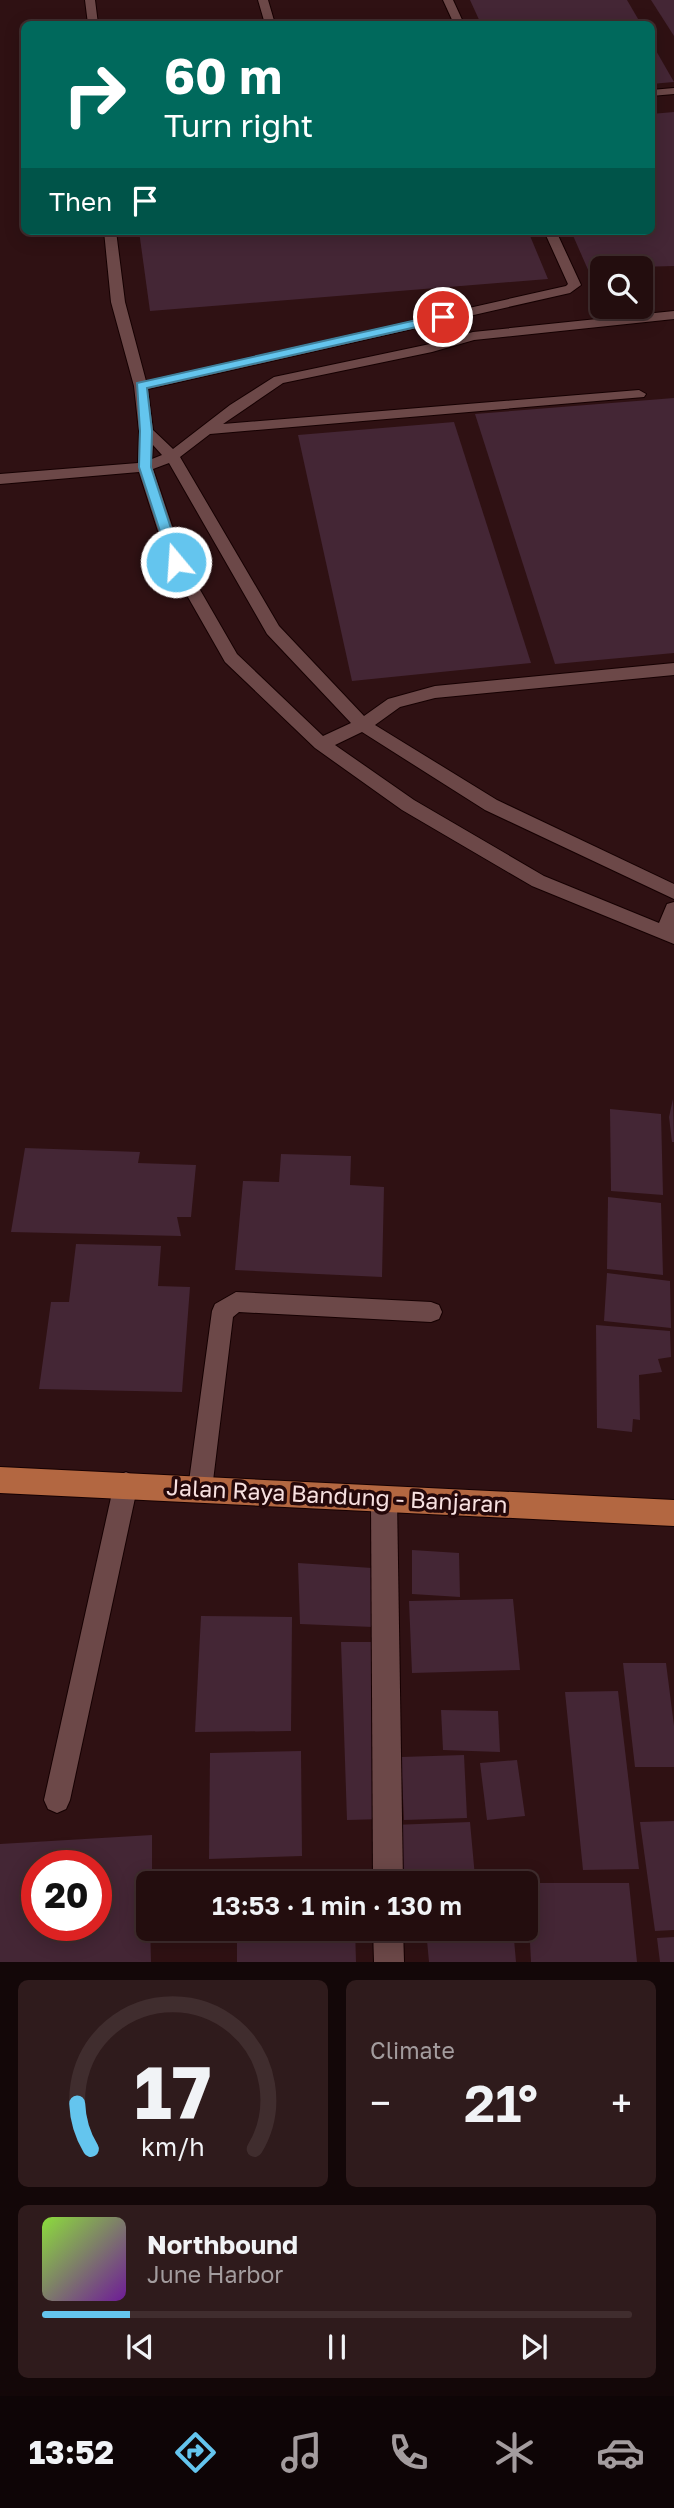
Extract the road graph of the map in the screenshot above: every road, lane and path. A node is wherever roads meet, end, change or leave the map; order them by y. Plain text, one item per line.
1 (90, 0) edge
2 (263, 0) edge
3 (448, 0) edge
4 (93, 21) edge
5 (269, 21) edge
6 (458, 21) edge
7 (674, 91) edge
8 (655, 93) edge
9 (110, 235) edge
10 (552, 235) edge
11 (674, 315) edge
12 (141, 386) junction
13 (639, 394) dead end
14 (204, 430) junction
15 (146, 431) junction
16 (172, 456) junction
17 (145, 467) junction
18 (0, 479) edge
19 (674, 669) edge
20 (363, 725) junction
21 (321, 744) junction
22 (674, 892) edge
23 (674, 909) edge
24 (669, 936) edge
25 (432, 1312) dead end
26 (0, 1480) edge
27 (126, 1484) junction
28 (200, 1489) junction
29 (384, 1499) junction
30 (674, 1513) edge
31 (57, 1800) dead end
32 (388, 1871) edge
33 (388, 1941) edge
34 (388, 1962) edge

1 - 4 lane
2 - 5 lane
3 - 6 lane
7 - 8 lane
9 - 12 lane
10 - 12 lane
11 - 14 lane
12 - 15 lane
13 - 14 lane
14 - 16 lane
15 - 16 lane
15 - 17 lane
16 - 17 lane
16 - 20 lane
17 - 18 lane
17 - 21 lane
19 - 20 lane
20 - 21 lane
20 - 22 lane
21 - 24 lane
23 - 24 lane
25 - 28 lane
26 - 27 main road, Jalan Raya Bandung - Banjaran
27 - 28 main road, Jalan Raya Bandung - Banjaran
27 - 31 lane
28 - 29 main road, Jalan Raya Bandung - Banjaran
29 - 30 main road, Jalan Raya Bandung - Banjaran
29 - 32 street
33 - 34 street

